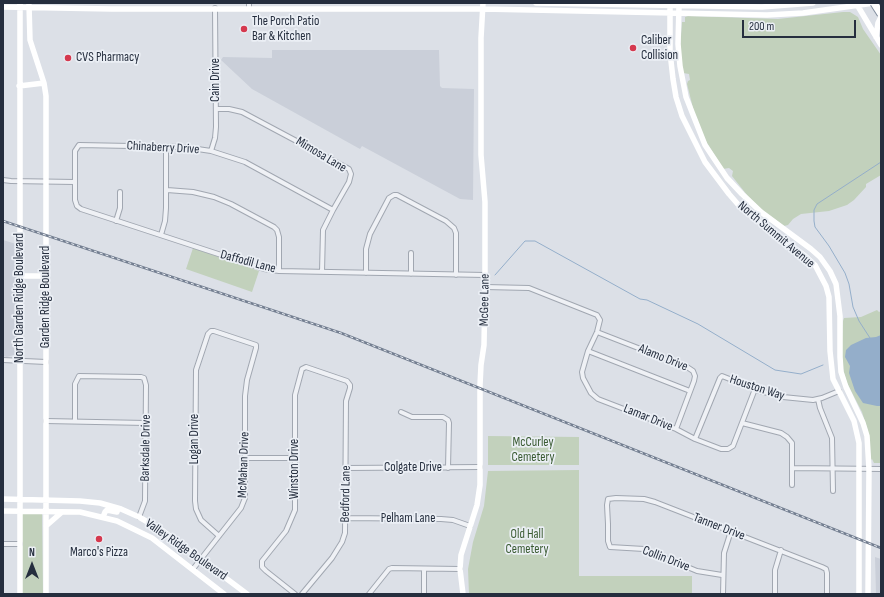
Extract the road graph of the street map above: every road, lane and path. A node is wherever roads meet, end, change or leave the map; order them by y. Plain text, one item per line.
1 (536, 3) edge
2 (813, 3) edge
3 (874, 3) edge
4 (856, 4) edge
5 (20, 5) edge
6 (29, 5) edge
7 (249, 5) edge
8 (670, 5) junction
9 (112, 6) edge
10 (182, 6) edge
11 (374, 6) edge
12 (483, 6) edge
13 (679, 6) junction
14 (3, 7) edge
15 (216, 8) junction
16 (670, 14) junction
17 (679, 14) junction
18 (881, 14) edge
19 (881, 18) edge
20 (876, 38) junction
21 (881, 45) edge
22 (682, 76) junction
23 (673, 79) junction
24 (44, 83) junction
25 (19, 86) junction
26 (216, 109) junction
27 (166, 147) junction
28 (76, 148) joint
29 (211, 151) junction
30 (725, 174) junction
31 (717, 179) junction
32 (3, 180) edge
33 (20, 181) junction
34 (46, 182) junction
35 (75, 182) junction
36 (167, 190) junction
37 (120, 192) dead end
38 (333, 210) junction
39 (116, 221) junction
40 (788, 232) junction
41 (160, 235) junction
42 (783, 239) junction
43 (411, 253) dead end
44 (279, 271) junction
45 (322, 272) junction
46 (366, 273) junction
47 (411, 274) junction
48 (456, 274) junction
49 (485, 275) junction
50 (20, 276) junction
51 (46, 276) junction
52 (485, 287) junction
53 (830, 316) junction
54 (840, 316) junction
55 (597, 332) junction
56 (208, 334) joint
57 (588, 351) junction
58 (3, 360) edge
59 (20, 361) junction
60 (46, 362) junction
61 (347, 382) joint
62 (846, 387) junction
63 (756, 390) junction
64 (690, 391) junction
65 (839, 391) junction
66 (818, 399) junction
67 (402, 412) dead end
68 (46, 421) junction
69 (75, 422) junction
70 (742, 422) junction
71 (146, 423) junction
72 (676, 429) junction
73 (695, 439) junction
74 (245, 458) junction
75 (295, 458) junction
76 (480, 467) junction
77 (346, 468) junction
78 (448, 468) junction
79 (793, 468) junction
80 (833, 468) junction
81 (860, 469) junction
82 (869, 469) junction
83 (881, 469) edge
84 (792, 485) dead end
85 (833, 491) dead end
86 (3, 499) edge
87 (20, 499) junction
88 (46, 500) junction
89 (3, 511) edge
90 (20, 511) junction
91 (63, 511) junction
92 (46, 512) junction
93 (131, 513) junction
94 (104, 517) junction
95 (139, 517) junction
96 (346, 518) junction
97 (46, 526) junction
98 (470, 526) junction
99 (731, 531) junction
100 (219, 536) junction
101 (3, 544) edge
102 (20, 544) junction
103 (610, 547) joint
104 (781, 550) junction
105 (201, 558) junction
106 (193, 569) junction
107 (424, 569) junction
108 (460, 569) junction
109 (722, 575) junction
110 (20, 594) edge
111 (46, 594) edge
112 (224, 594) edge
113 (247, 594) edge
114 (295, 594) edge
115 (302, 594) edge
116 (368, 594) edge
117 (424, 594) edge
118 (462, 594) edge
119 (723, 594) edge
120 (775, 594) edge
121 (827, 594) edge
122 (859, 594) edge
123 (868, 594) edge

1 - 8 main road
2 - 13 main road
3 - 4 main road
3 - 18 highway, bridge
4 - 17 main road
4 - 20 main road
5 - 6 main road
5 - 14 main road
5 - 25 main road, North Garden Ridge Boulevard
6 - 9 main road
6 - 24 main road, Garden Ridge Boulevard
7 - 11 main road
7 - 15 main road
8 - 13 main road
8 - 16 main road, North Summit Avenue
9 - 10 main road
10 - 15 main road
11 - 12 main road
12 - 16 main road
12 - 49 main road, McGee Lane
13 - 17 main road, North Summit Avenue
15 - 26 street, Cain Drive
16 - 17 main road
16 - 23 main road, North Summit Avenue
17 - 22 main road, North Summit Avenue
19 - 20 main road
20 - 21 main road
22 - 23 main road
22 - 30 main road, North Summit Avenue
23 - 31 main road, North Summit Avenue
24 - 25 main road
24 - 34 main road, Garden Ridge Boulevard
25 - 33 main road, North Garden Ridge Boulevard
26 - 29 street, Cain Drive
26 - 38 street, Mimosa Lane
27 - 28 street, Chinaberry Drive
27 - 29 street, Chinaberry Drive
27 - 36 street
28 - 35 street, Daffodil Lane
29 - 38 street, Chinaberry Drive
30 - 31 main road
30 - 40 main road, North Summit Avenue
31 - 42 main road, North Summit Avenue
32 - 33 street
33 - 34 street
33 - 50 main road, North Garden Ridge Boulevard
34 - 35 street
34 - 51 main road, Garden Ridge Boulevard
35 - 39 street, Daffodil Lane
36 - 41 street
36 - 44 street
37 - 39 street
38 - 45 street, Mimosa Lane
39 - 41 street, Daffodil Lane
40 - 42 main road
40 - 54 main road, North Summit Avenue
41 - 44 street, Daffodil Lane
42 - 53 main road, North Summit Avenue
43 - 47 street
44 - 45 street, Daffodil Lane
45 - 46 street, Daffodil Lane
46 - 47 street, Daffodil Lane
46 - 48 street
47 - 48 street, Daffodil Lane
48 - 49 street, Daffodil Lane
49 - 52 main road, McGee Lane
50 - 51 main road
50 - 59 main road, North Garden Ridge Boulevard
51 - 60 main road, Garden Ridge Boulevard
52 - 55 street
52 - 76 main road, McGee Lane
53 - 54 main road
53 - 65 main road, North Summit Avenue
54 - 62 main road, North Summit Avenue
55 - 57 street, Lamar Drive
55 - 64 street, Alamo Drive
56 - 74 street, McMahan Drive
56 - 100 street, Logan Drive
57 - 64 street
57 - 72 street, Lamar Drive
58 - 59 street
59 - 60 street
59 - 87 main road, North Garden Ridge Boulevard
60 - 68 main road, Garden Ridge Boulevard
61 - 75 street, Winston Drive
61 - 77 street, Bedford Lane
62 - 65 main road
62 - 82 main road, North Summit Avenue
63 - 66 street, Houston Way
63 - 70 street, Lamar Drive
63 - 73 street, Houston Way
64 - 72 street, Alamo Drive
65 - 66 street, Houston Way
65 - 81 main road, North Summit Avenue
66 - 80 street
67 - 78 street
68 - 69 street
68 - 88 main road, Garden Ridge Boulevard
69 - 71 street
69 - 71 street, Barksdale Drive
70 - 73 street, Lamar Drive
70 - 79 street
71 - 95 street, Barksdale Drive
72 - 73 street, Lamar Drive
74 - 75 street
74 - 100 street, McMahan Drive
75 - 114 street, Winston Drive
76 - 78 street, Colgate Drive
76 - 98 main road, McGee Lane
77 - 78 street, Colgate Drive
77 - 96 street, Bedford Lane
79 - 80 street
79 - 84 street
80 - 81 street
80 - 85 street
81 - 82 street
81 - 122 main road, North Summit Avenue
82 - 83 street
82 - 123 main road, North Summit Avenue
86 - 87 main road, Valley Ridge Boulevard
87 - 88 main road, Valley Ridge Boulevard
87 - 90 main road, North Garden Ridge Boulevard
88 - 92 main road, Garden Ridge Boulevard
88 - 93 main road, Valley Ridge Boulevard
89 - 90 main road, Valley Ridge Boulevard
90 - 92 main road, Valley Ridge Boulevard
90 - 102 main road, North Garden Ridge Boulevard
91 - 92 main road, Valley Ridge Boulevard
91 - 94 main road, Valley Ridge Boulevard
91 - 97 main road
92 - 97 main road, Garden Ridge Boulevard
93 - 94 main road
93 - 95 main road, Valley Ridge Boulevard
94 - 106 main road, Valley Ridge Boulevard
95 - 105 main road, Valley Ridge Boulevard
96 - 98 street, Pelham Lane
96 - 115 street, Bedford Lane
97 - 111 main road, Garden Ridge Boulevard
98 - 108 main road, McGee Lane
99 - 103 street, Tanner Drive
99 - 104 street, Tanner Drive
99 - 109 street
100 - 105 street, McMahan Drive
101 - 102 street
102 - 110 main road, North Garden Ridge Boulevard
103 - 109 street, Collin Drive
104 - 120 street
104 - 121 street, Tanner Drive
105 - 106 street, McMahan Drive
105 - 113 main road, Valley Ridge Boulevard
106 - 112 main road, Valley Ridge Boulevard
107 - 108 street
107 - 116 street
107 - 117 street
108 - 118 main road, McGee Lane
109 - 119 street

